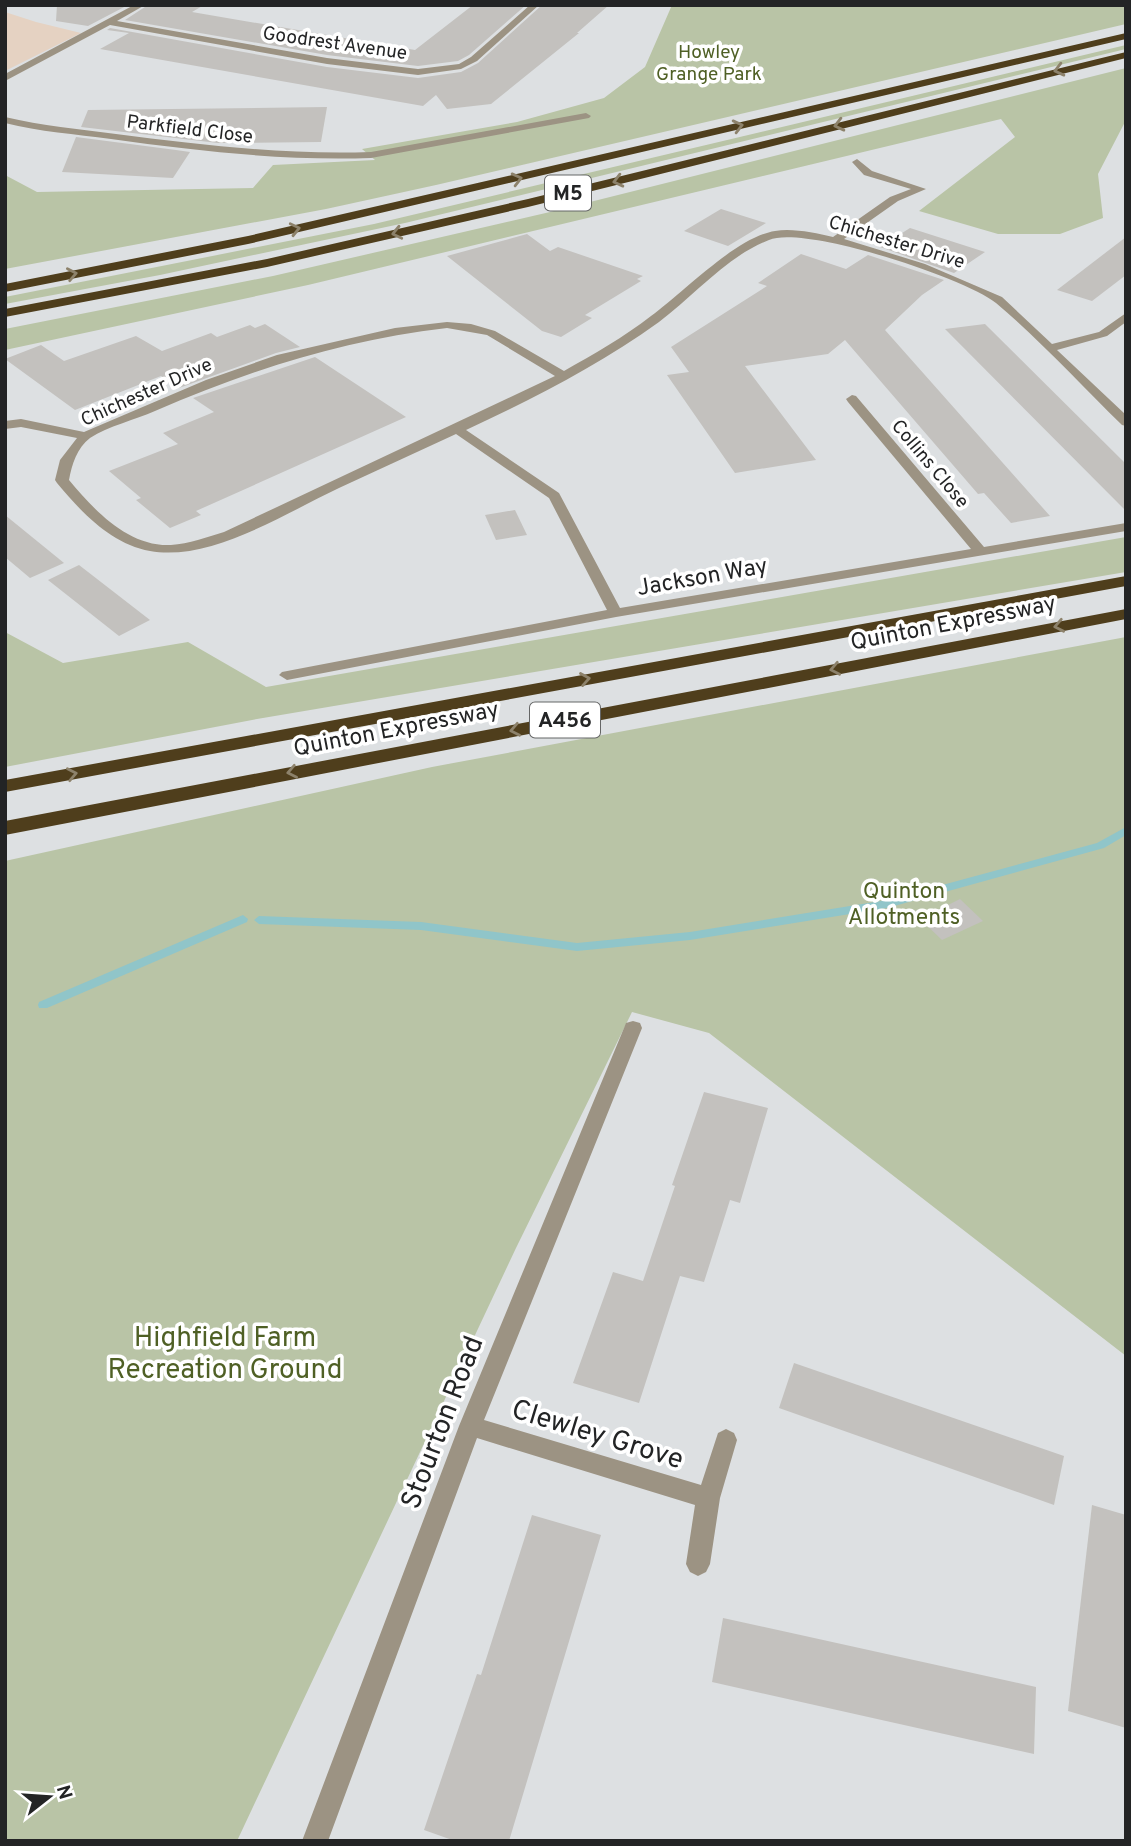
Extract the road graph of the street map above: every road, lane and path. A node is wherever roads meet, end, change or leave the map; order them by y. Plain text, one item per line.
1 (141, 5) edge
2 (535, 5) edge
3 (111, 23) junction
4 (1126, 36) edge
5 (1126, 55) edge
6 (5, 78) edge
7 (586, 116) dead end
8 (5, 120) edge
9 (857, 162) dead end
10 (836, 240) junction
11 (5, 288) edge
12 (5, 313) edge
13 (1126, 316) edge
14 (1050, 348) junction
15 (566, 377) junction
16 (852, 399) dead end
17 (1126, 422) edge
18 (5, 425) edge
19 (458, 430) junction
20 (85, 436) junction
21 (1126, 527) edge
22 (980, 551) junction
23 (1126, 581) edge
24 (616, 613) junction
25 (1126, 614) edge
26 (287, 675) dead end
27 (5, 786) edge
28 (5, 828) edge
29 (632, 1028) dead end
30 (470, 1426) junction
31 (726, 1440) dead end
32 (708, 1498) junction
33 (698, 1564) dead end
34 (315, 1841) edge

1 - 3 street
2 - 3 street, Goodrest Avenue
3 - 6 street
11 -> 4 highway, M5
5 -> 12 highway, M5
7 - 8 street, Parkfield Close
9 - 10 street
10 - 14 street, Chichester Drive
10 - 15 street, Chichester Drive
13 - 14 street
14 - 17 street, Chichester Drive
15 - 19 street, Chichester Drive
15 - 20 street, Chichester Drive
16 - 22 street, Collins Close
18 - 20 street
19 - 20 street, Chichester Drive
19 - 24 street
21 - 22 street, Jackson Way
22 - 24 street, Jackson Way
27 -> 23 highway, Quinton Expressway / A456
24 - 26 street, Jackson Way
25 -> 28 highway, Quinton Expressway / A456
29 - 30 street, Stourton Road
30 - 32 street, Clewley Grove
30 - 34 street, Stourton Road
31 - 32 street
32 - 33 street

